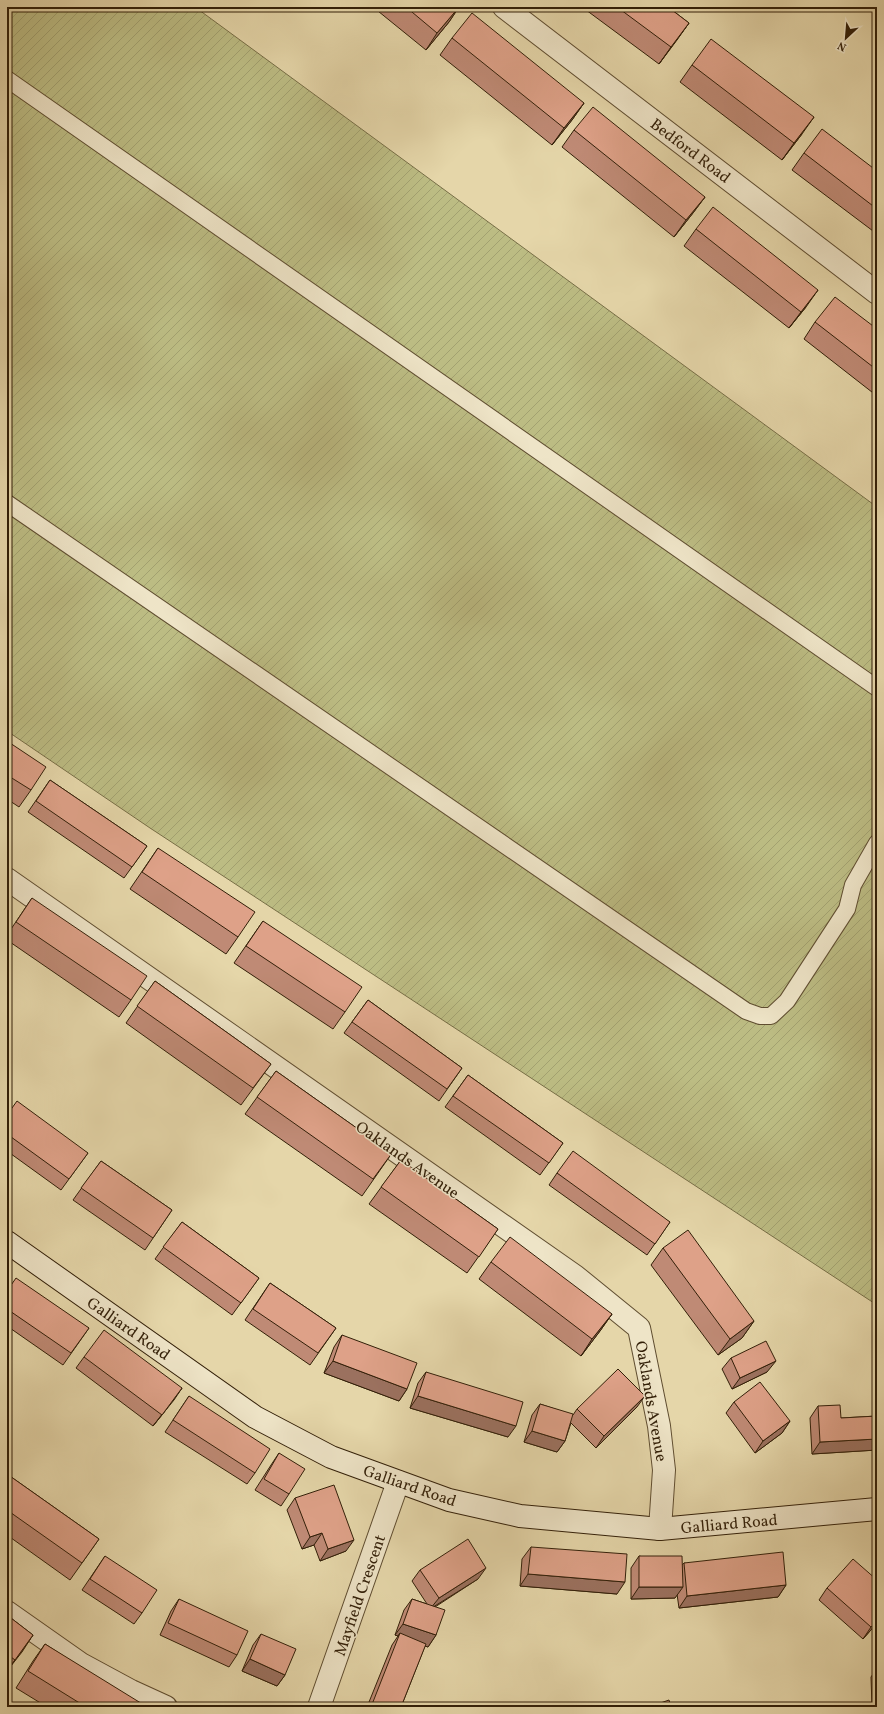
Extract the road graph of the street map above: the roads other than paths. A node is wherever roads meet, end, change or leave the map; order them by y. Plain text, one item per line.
1 (504, 7) edge
2 (7, 79) edge
3 (877, 293) edge
4 (7, 503) edge
5 (877, 688) edge
6 (877, 843) edge
7 (7, 879) edge
8 (7, 1242) edge
9 (398, 1482) junction
10 (877, 1509) edge
11 (660, 1529) junction
12 (7, 1612) edge
13 (166, 1707) edge
14 (319, 1707) edge

1 - 3 street, Bedford Road
2 - 5 lane
4 - 6 lane
7 - 11 street, Oaklands Avenue
8 - 9 street, Galliard Road
9 - 11 street, Galliard Road
9 - 14 street, Mayfield Crescent
10 - 11 street, Galliard Road
12 - 13 street

